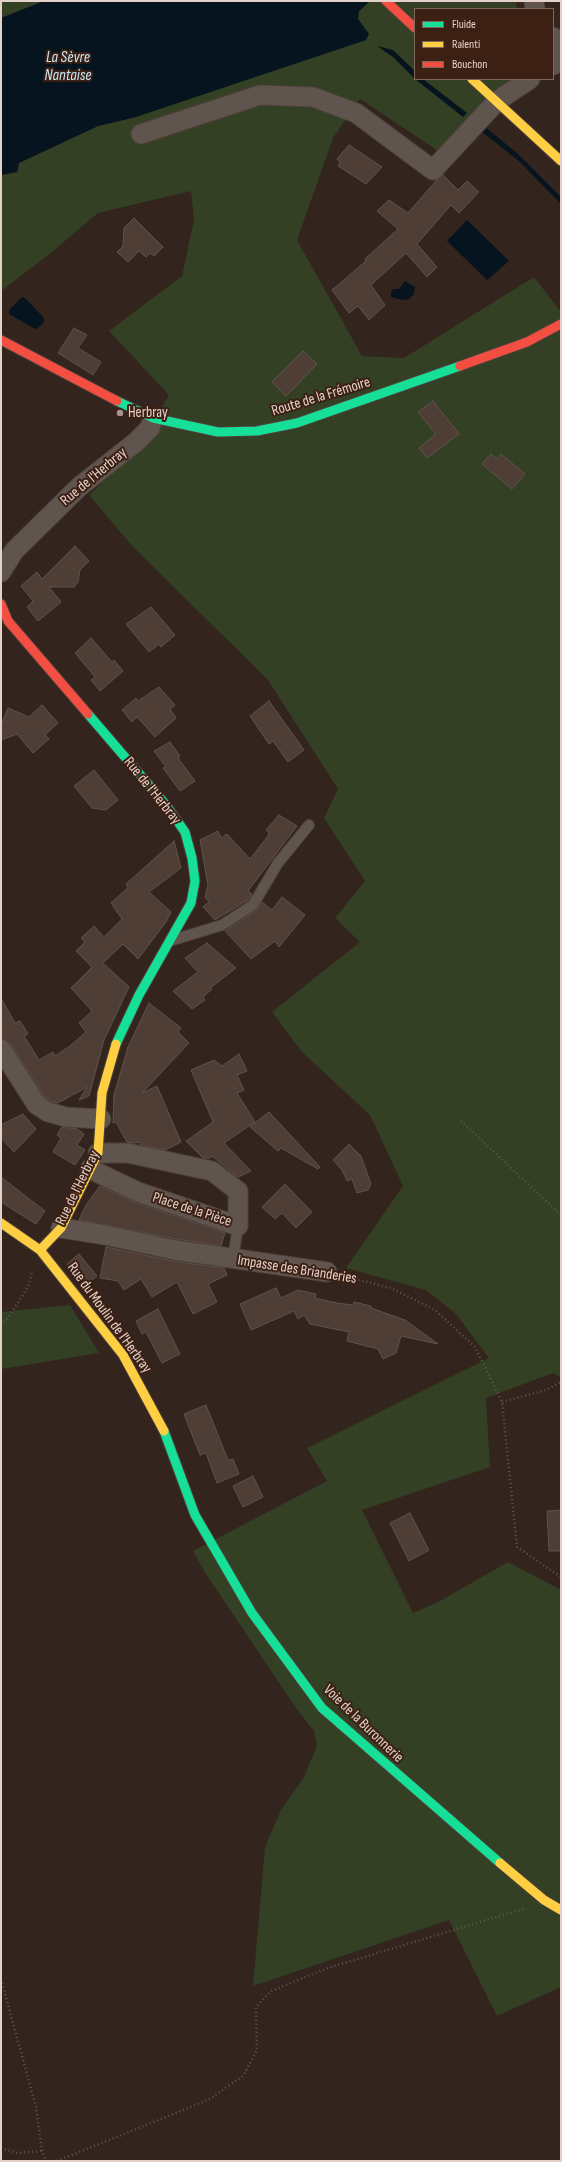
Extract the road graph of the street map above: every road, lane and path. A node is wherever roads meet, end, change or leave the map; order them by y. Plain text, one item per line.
1 (386, 1) edge
2 (414, 27) edge
3 (554, 38) edge
4 (561, 49) edge
5 (473, 80) edge
6 (528, 80) edge
7 (497, 101) junction
8 (141, 134) dead end
9 (561, 161) edge
10 (561, 324) edge
11 (1, 340) edge
12 (154, 418) junction
13 (1, 572) edge
14 (1, 604) edge
15 (309, 826) dead end
16 (171, 940) junction
17 (1, 1049) edge
18 (101, 1119) junction
19 (462, 1121) dead end
20 (94, 1161) junction
21 (561, 1215) edge
22 (1, 1223) edge
23 (238, 1226) junction
24 (61, 1228) junction
25 (40, 1250) junction
26 (233, 1259) junction
27 (327, 1272) joint
28 (1, 1324) edge
29 (561, 1382) edge
30 (502, 1402) junction
31 (196, 1515) joint
32 (561, 1576) edge
33 (544, 1900) junction
34 (561, 1910) edge
35 (1, 1980) edge
36 (1, 2148) edge
37 (42, 2151) junction
38 (46, 2161) edge
39 (57, 2161) edge

1 - 2 street
3 - 4 street
5 - 7 street
6 - 7 street
7 - 8 street
7 - 9 street
10 - 12 street, Route de la Frémoire
11 - 12 street, Route de la Frémoire
12 - 13 street, Rue de l'Herbray
14 - 16 street, Rue de l'Herbray
15 - 16 lane
16 - 18 street, Rue de l'Herbray
17 - 18 street
18 - 20 street, Rue de l'Herbray
19 - 21 path
20 - 23 street, Place de la Pièce
20 - 23 street, Place de la Pièce
20 - 24 street, Rue de l'Herbray
22 - 25 street, Rue du Moulin de l'Herbray
23 - 26 lane
24 - 25 street, Rue de l'Herbray
24 - 26 street, Impasse des Brianderies
25 - 28 path
25 - 31 street, Rue du Moulin de l'Herbray
26 - 27 street, Impasse des Brianderies
27 - 30 path, Impasse des Brianderies
29 - 30 path
30 - 32 path, Impasse des Brianderies
31 - 33 street, Voie de la Buronnerie
33 - 34 street, Voie de la Buronnerie
33 - 39 path
35 - 37 path
36 - 37 path
37 - 38 path

